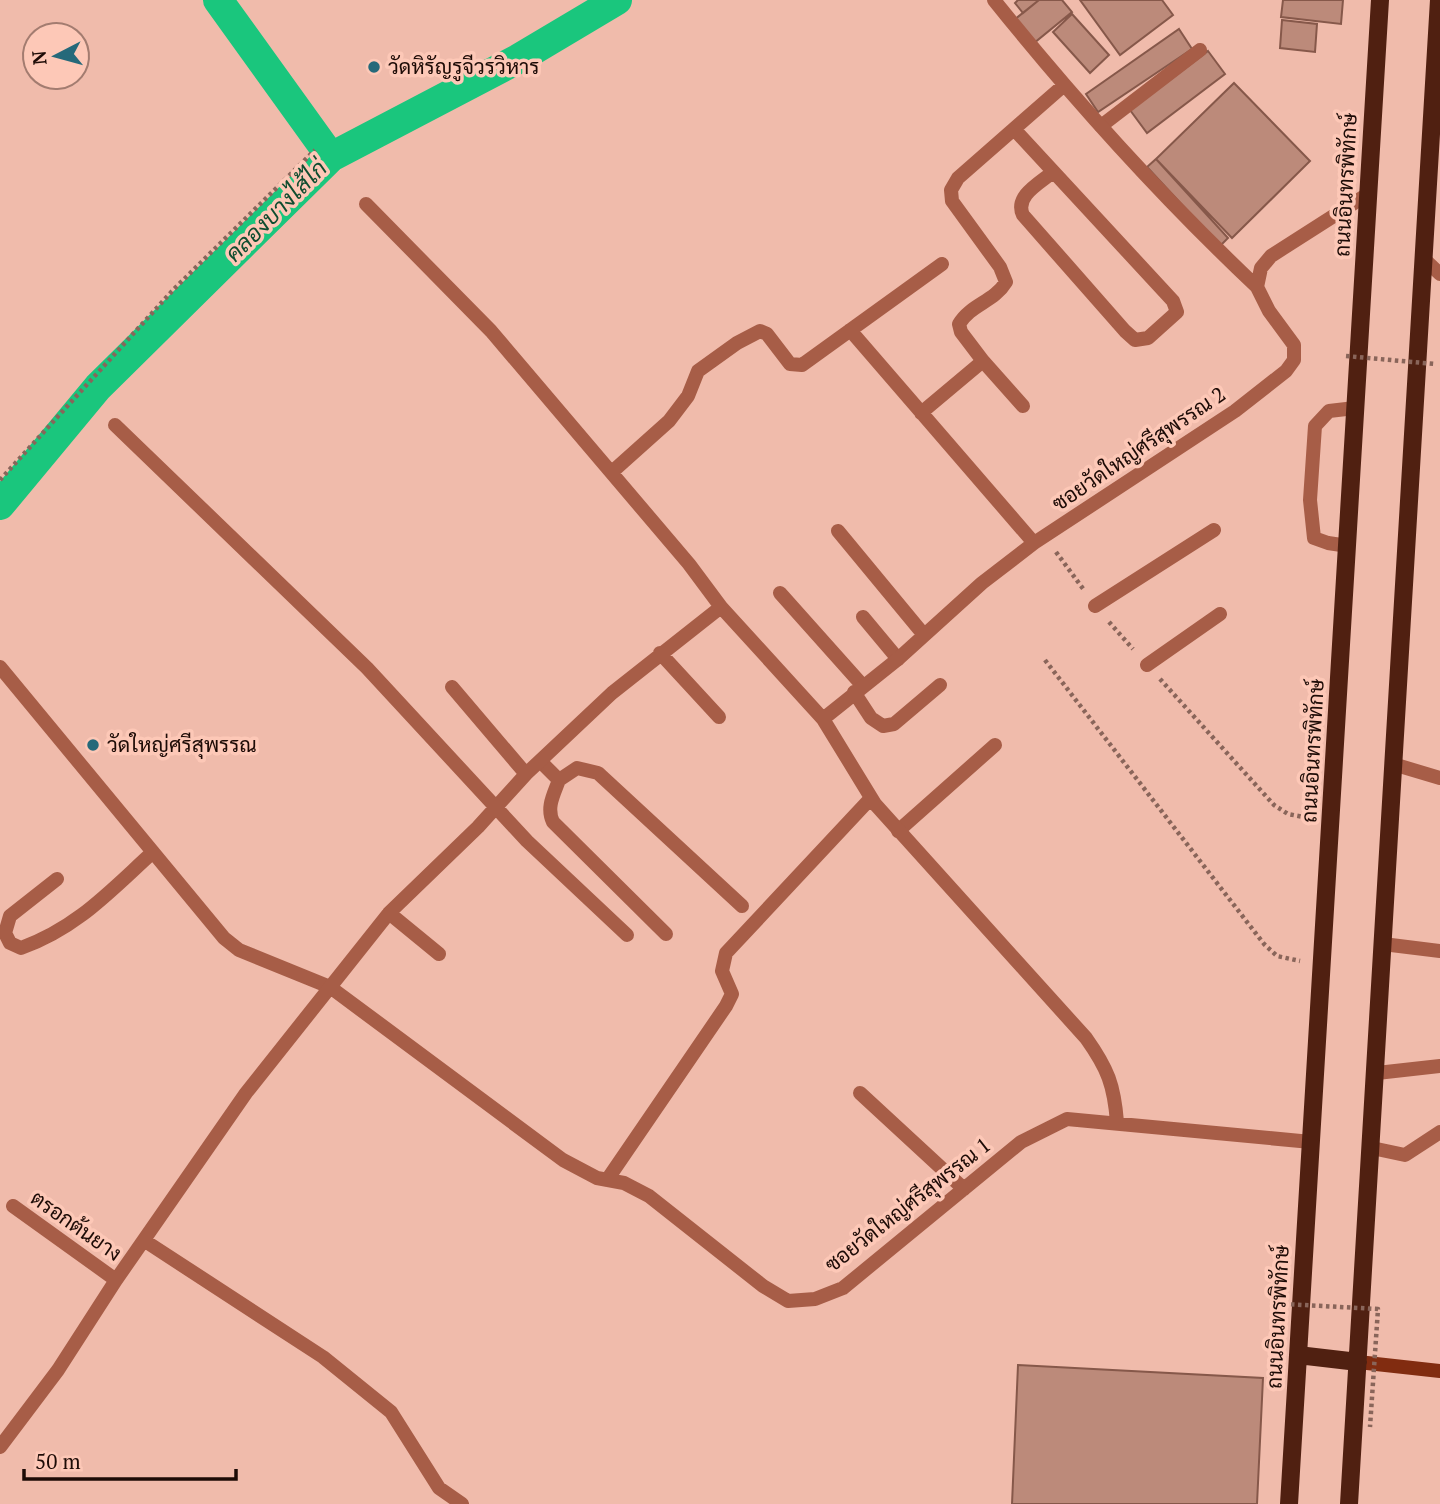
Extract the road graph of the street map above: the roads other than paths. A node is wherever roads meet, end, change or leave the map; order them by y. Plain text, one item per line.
1 (994, 0) edge
2 (1380, 0) edge
3 (1439, 0) edge
4 (1200, 50) dead end
5 (1063, 86) junction
6 (1101, 125) junction
7 (1014, 129) junction
8 (1053, 172) junction
9 (1368, 194) junction
10 (366, 204) dead end
11 (1423, 258) junction
12 (942, 264) dead end
13 (1440, 274) edge
14 (1257, 287) junction
15 (850, 330) junction
16 (983, 361) junction
17 (1023, 406) dead end
18 (1355, 408) junction
19 (922, 413) junction
20 (115, 425) dead end
21 (612, 472) junction
22 (1214, 530) dead end
23 (838, 531) dead end
24 (1040, 540) junction
25 (1348, 546) junction
26 (780, 593) dead end
27 (1095, 606) road end
28 (721, 607) junction
29 (1220, 614) dead end
30 (863, 617) dead end
31 (925, 635) junction
32 (660, 653) junction
33 (898, 659) junction
34 (1147, 665) road end
35 (2, 672) edge
36 (940, 685) dead end
37 (452, 687) dead end
38 (859, 689) junction
39 (719, 717) dead end
40 (823, 719) junction
41 (995, 745) dead end
42 (541, 762) junction
43 (1393, 764) junction
44 (526, 774) junction
45 (1440, 778) edge
46 (559, 780) junction
47 (871, 798) junction
48 (495, 807) junction
49 (898, 831) junction
50 (153, 852) junction
51 (57, 879) dead end
52 (742, 906) dead end
53 (389, 912) junction
54 (666, 934) dead end
55 (626, 935) dead end
56 (1383, 944) junction
57 (1440, 951) edge
58 (439, 954) dead end
59 (330, 987) junction
60 (1440, 1066) edge
61 (1377, 1073) junction
62 (860, 1093) dead end
63 (1117, 1122) junction
64 (1440, 1132) edge
65 (1311, 1142) junction
66 (1372, 1148) junction
67 (607, 1180) junction
68 (964, 1189) junction
69 (13, 1206) dead end
70 (145, 1241) junction
71 (116, 1280) junction
72 (1298, 1355) junction
73 (1358, 1362) junction
74 (1440, 1371) edge
75 (0, 1447) edge
76 (462, 1504) edge
77 (1289, 1504) edge
78 (1349, 1504) edge

1 - 5 street, ซอยวัดใหญ่ศรีสุพรรณ 2
2 - 9 main road, ถนนอินทรพิทักษ์
3 - 11 main road
4 - 6 street
5 - 6 street, ซอยวัดใหญ่ศรีสุพรรณ 2
5 - 7 street
6 - 14 street, ซอยวัดใหญ่ศรีสุพรรณ 2
7 - 8 street
7 - 16 street
8 - 8 street
9 - 14 street
9 - 18 main road, ถนนอินทรพิทักษ์
10 - 21 street
11 - 13 street
11 - 43 main road
12 - 15 street
14 - 24 street, ซอยวัดใหญ่ศรีสุพรรณ 2
15 - 19 street
15 - 21 street
16 - 17 street
16 - 19 street
18 - 25 main road, ถนนอินทรพิทักษ์
18 - 25 street
19 - 24 street
20 - 48 street
21 - 28 street
22 - 27 street
23 - 31 street
24 - 31 street, ซอยวัดใหญ่ศรีสุพรรณ 2
25 - 65 main road, ถนนอินทรพิทักษ์
26 - 38 street
28 - 32 street
28 - 40 street
29 - 34 street
30 - 33 street
31 - 33 street, ซอยวัดใหญ่ศรีสุพรรณ 2
32 - 39 street
32 - 42 street
33 - 38 street, ซอยวัดใหญ่ศรีสุพรรณ 2
35 - 50 street, ซอยวัดใหญ่ศรีสุพรรณ 1
36 - 38 street
37 - 44 street
38 - 40 street, ซอยวัดใหญ่ศรีสุพรรณ 2
40 - 47 street
41 - 49 street
42 - 44 street
42 - 46 street
43 - 45 street
43 - 56 main road
44 - 48 street
46 - 52 street
46 - 54 street
47 - 49 street
47 - 67 street
48 - 53 street
48 - 55 street
49 - 63 street
50 - 51 street
50 - 59 street, ซอยวัดใหญ่ศรีสุพรรณ 1
53 - 58 street
53 - 59 street
56 - 57 street
56 - 61 main road
59 - 67 street, ซอยวัดใหญ่ศรีสุพรรณ 1
59 - 70 street
60 - 61 street
61 - 66 main road
62 - 68 street
63 - 65 street, ซอยวัดใหญ่ศรีสุพรรณ 1
63 - 68 street, ซอยวัดใหญ่ศรีสุพรรณ 1
64 - 66 street
65 - 72 main road, ถนนอินทรพิทักษ์
66 - 73 main road
67 - 68 street, ซอยวัดใหญ่ศรีสุพรรณ 1
69 - 71 street, ตรอกต้นยาง
70 - 71 street
70 - 76 street
71 - 75 street
72 - 73 main road
72 - 77 main road, ถนนอินทรพิทักษ์
73 - 74 main road
73 - 78 main road

